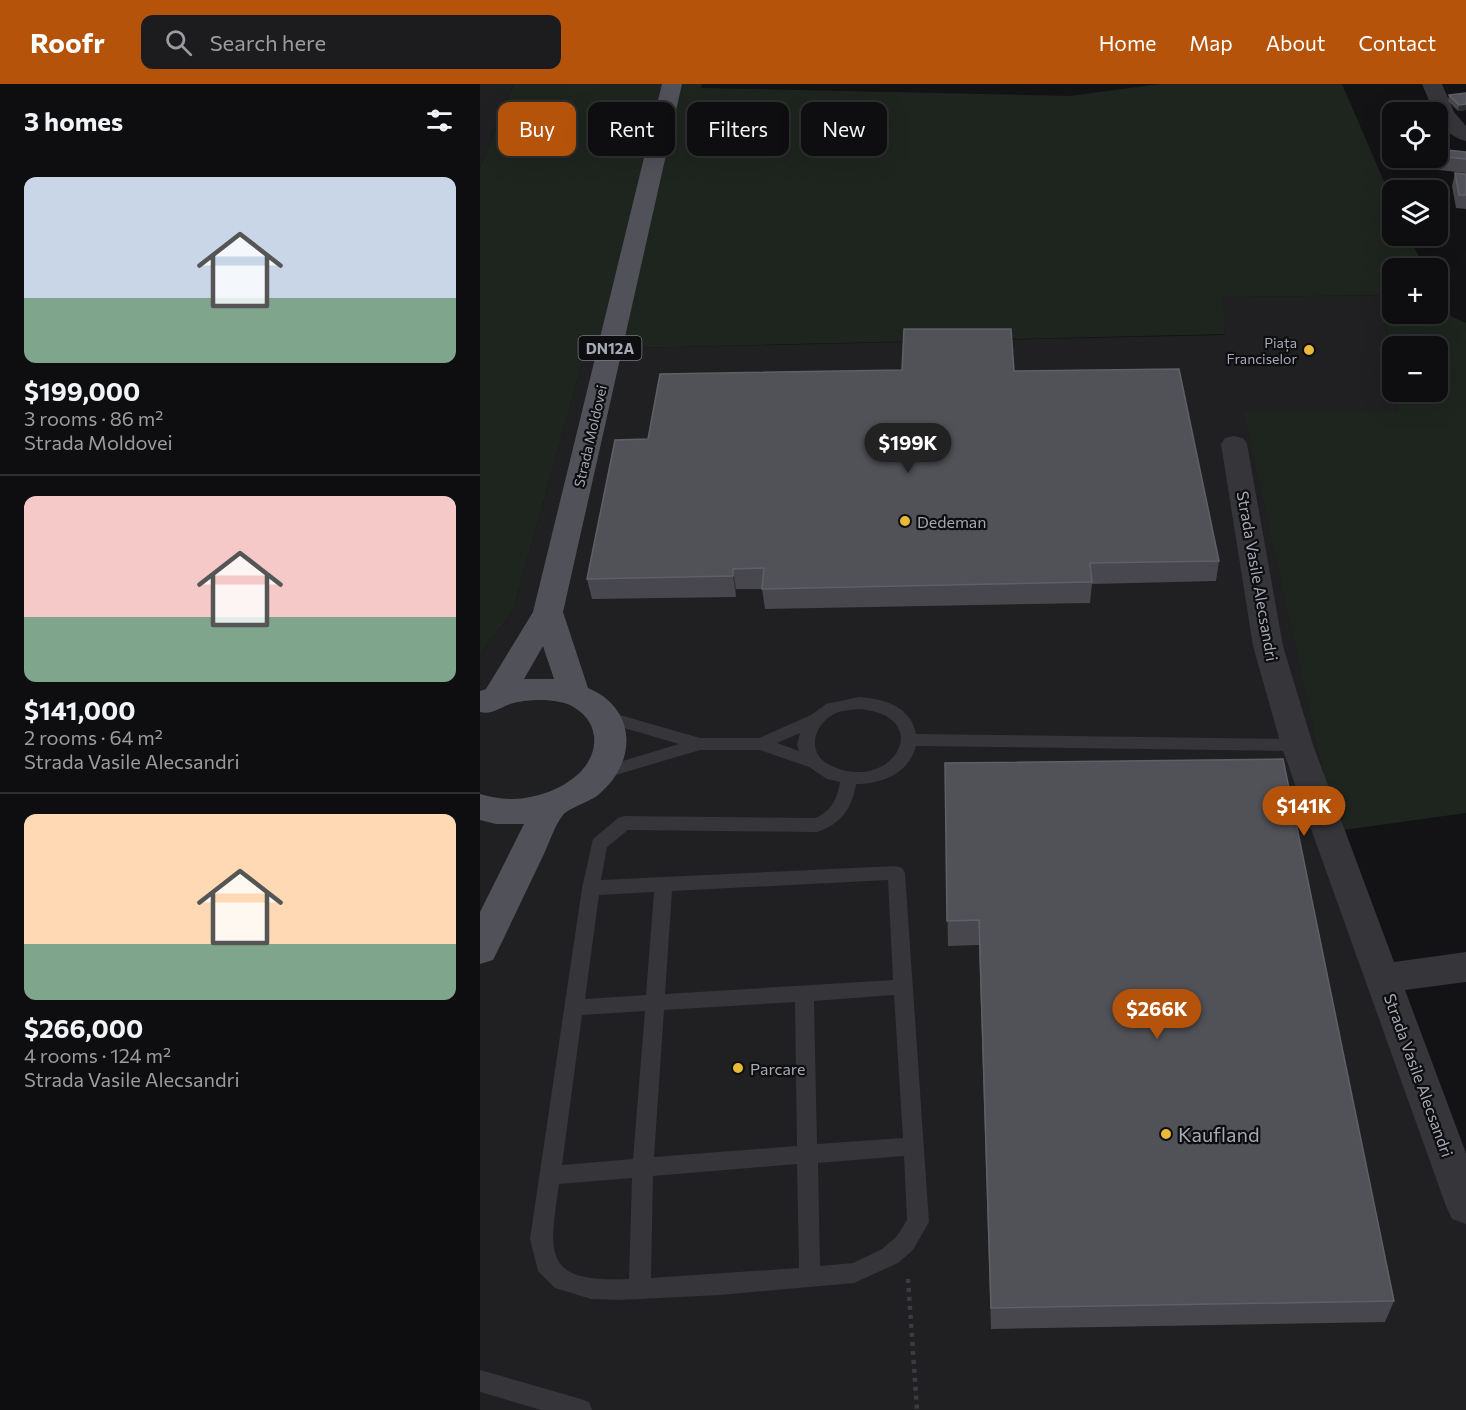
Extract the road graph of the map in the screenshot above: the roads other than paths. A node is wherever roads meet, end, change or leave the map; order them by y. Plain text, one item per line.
1 (672, 84) edge
2 (1432, 84) edge
3 (1466, 135) edge
4 (1234, 444) dead end
5 (548, 612) junction
6 (574, 693) junction
7 (489, 701) edge
8 (606, 717) junction
9 (815, 720) junction
10 (910, 740) junction
11 (699, 744) junction
12 (761, 744) junction
13 (1297, 745) junction
14 (815, 763) junction
15 (598, 774) junction
16 (849, 779) junction
17 (550, 806) junction
18 (480, 807) edge
19 (664, 884) junction
20 (591, 888) junction
21 (480, 949) edge
22 (1466, 967) edge
23 (1384, 978) junction
24 (903, 987) junction
25 (804, 993) junction
26 (656, 1002) junction
27 (574, 1008) junction
28 (913, 1146) junction
29 (807, 1156) junction
30 (643, 1168) junction
31 (550, 1175) junction
32 (1466, 1206) edge
33 (810, 1277) junction
34 (639, 1288) junction
35 (480, 1381) edge
36 (581, 1410) edge

1 - 5 main road, Strada Moldovei / DN12A
2 - 3 street
4 - 13 street, Strada Vasile Alecsandri
5 - 6 main road
5 - 7 main road, Strada Moldovei
6 - 7 main road
6 - 8 main road
8 - 11 lane
8 - 15 main road
9 - 10 lane
9 - 12 lane
9 - 14 lane
10 - 13 lane
10 - 16 lane
11 - 12 lane
11 - 15 lane
12 - 14 lane
13 - 23 street, Strada Vasile Alecsandri
14 - 16 lane
15 - 17 main road
16 - 20 lane
17 - 18 main road
17 - 21 main road
19 - 20 lane
19 - 24 lane
19 - 26 lane
20 - 27 lane
22 - 23 street, Strada Vasile Alecsandri
23 - 32 street, Strada Vasile Alecsandri
24 - 25 lane
24 - 28 lane
25 - 26 lane
25 - 29 lane
26 - 27 lane
26 - 30 lane
27 - 31 lane
28 - 29 lane
28 - 33 lane
29 - 30 lane
29 - 33 lane
30 - 31 lane
30 - 34 lane
31 - 34 lane
33 - 34 lane
35 - 36 lane

